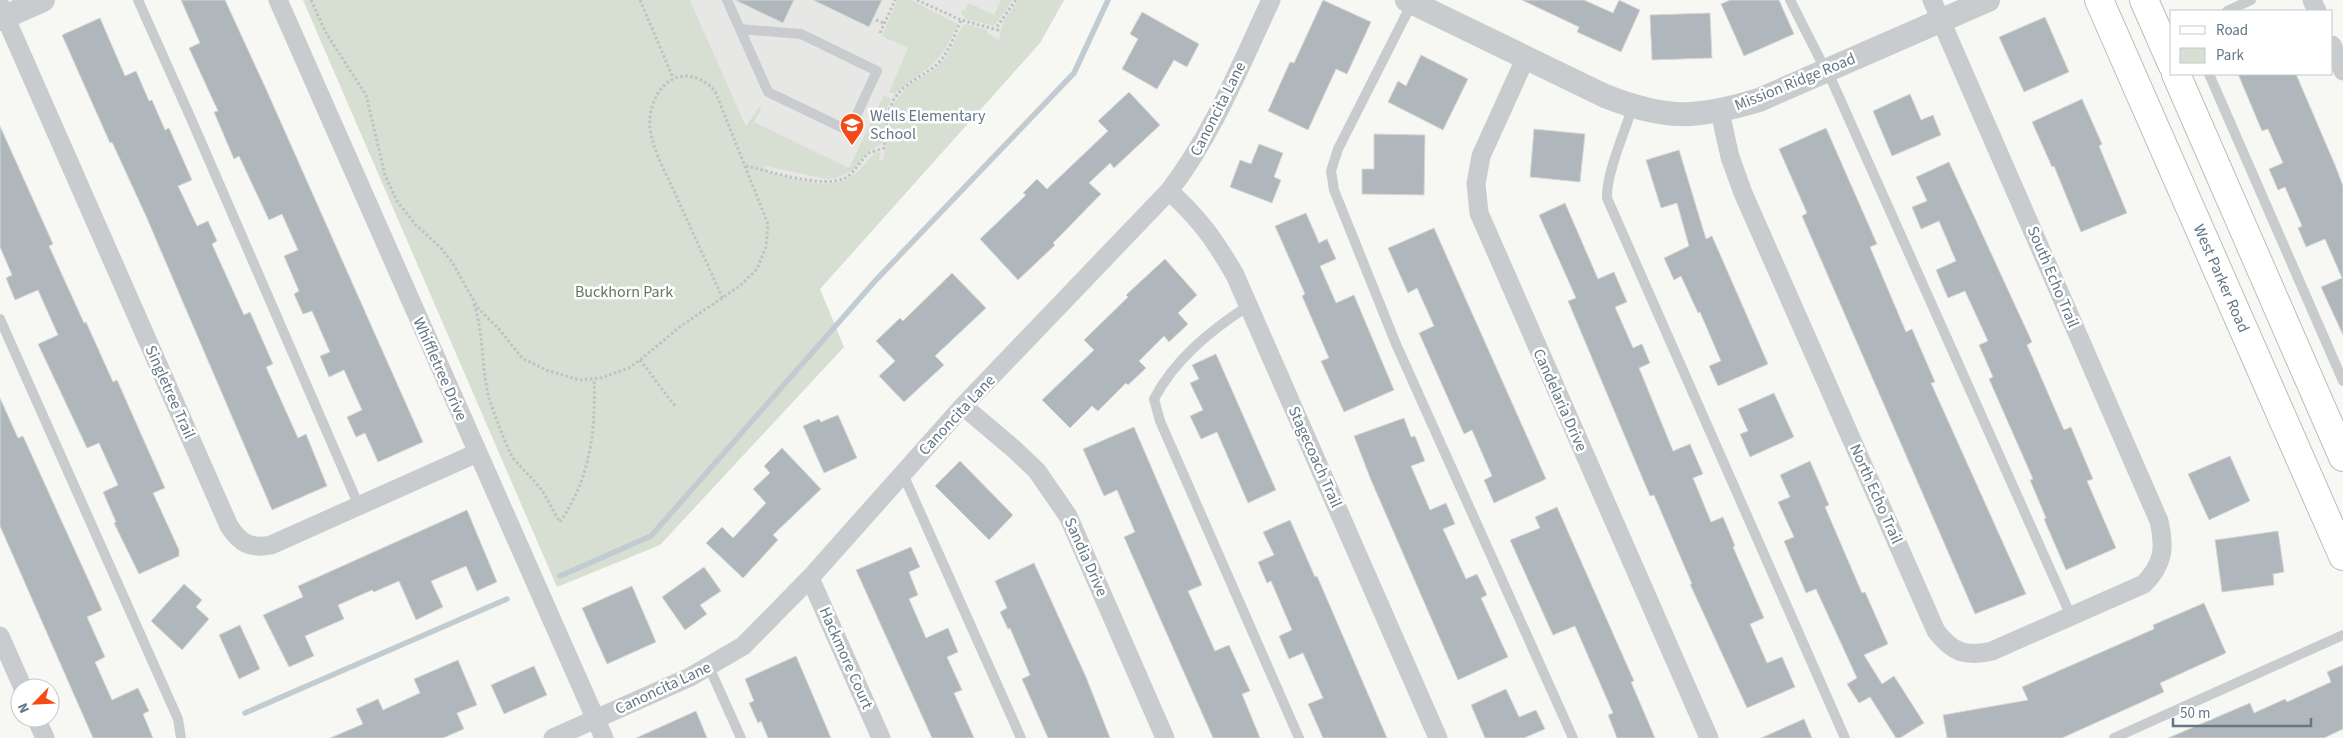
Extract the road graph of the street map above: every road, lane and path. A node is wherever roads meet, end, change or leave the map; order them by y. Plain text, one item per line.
1 (43, 0) edge
2 (138, 0) edge
3 (278, 0) edge
4 (311, 0) edge
5 (640, 0) edge
6 (727, 0) edge
7 (895, 0) edge
8 (916, 0) edge
9 (1016, 0) edge
10 (1271, 0) edge
11 (1790, 0) edge
12 (1988, 0) edge
13 (2099, 0) edge
14 (2144, 0) edge
15 (2251, 0) edge
16 (1411, 1) edge
17 (1937, 10) edge
18 (2229, 10) edge
19 (2, 13) edge
20 (876, 20) dead end
21 (961, 20) junction
22 (884, 23) junction
23 (740, 29) junction
24 (880, 33) dead end
25 (2333, 47) edge
26 (1526, 58) junction
27 (2170, 59) edge
28 (1827, 71) junction
29 (2343, 71) edge
30 (2176, 75) edge
31 (2209, 75) edge
32 (673, 78) junction
33 (1633, 106) junction
34 (1720, 112) junction
35 (746, 166) junction
36 (1169, 191) junction
37 (723, 299) junction
38 (472, 300) junction
39 (1248, 306) junction
40 (0, 319) edge
41 (640, 360) junction
42 (594, 380) junction
43 (2343, 381) edge
44 (675, 406) dead end
45 (963, 406) junction
46 (477, 453) junction
47 (2343, 458) edge
48 (903, 474) junction
49 (359, 506) junction
50 (2162, 556) joint
51 (2343, 556) edge
52 (810, 578) junction
53 (2071, 616) junction
54 (2343, 635) edge
55 (0, 636) edge
56 (709, 667) junction
57 (19, 678) edge
58 (595, 719) junction
59 (181, 738) edge
60 (553, 738) edge
61 (604, 738) edge
62 (742, 738) edge
63 (881, 738) edge
64 (1021, 738) edge
65 (1165, 738) edge
66 (1299, 738) edge
67 (1438, 738) edge
68 (1573, 738) edge
69 (1709, 738) edge
70 (1845, 738) edge
71 (2114, 738) edge

1 - 19 street
2 - 49 lane
3 - 46 street, Whiffletree Drive
4 - 38 path
5 - 32 path
6 - 23 lane
7 - 22 path
8 - 21 path
9 - 21 path
10 - 36 street, Canoncita Lane
11 - 28 lane
12 - 17 street, Mission Ridge Road
13 - 51 main road, West Parker Road
14 - 27 main road
15 - 18 lane
16 - 26 street, Mission Ridge Road
16 - 68 lane
17 - 28 street, Mission Ridge Road
17 - 50 street, South Echo Trail
19 - 49 street, Singletree Trail
20 - 22 path
21 - 35 path
22 - 24 path
23 - 23 lane
25 - 29 street
26 - 33 street, Mission Ridge Road
26 - 69 street, Candelaria Drive
28 - 34 street, Mission Ridge Road
28 - 53 lane
30 - 47 main road
31 - 43 lane
32 - 35 path
32 - 37 path
33 - 34 street, Mission Ridge Road
33 - 70 lane
34 - 53 street, North Echo Trail
35 - 37 path
36 - 39 street, Stagecoach Trail
36 - 45 street, Canoncita Lane
37 - 41 path
38 - 42 path
38 - 42 path
39 - 66 lane
39 - 67 street, Stagecoach Trail
40 - 59 lane
41 - 42 path
41 - 44 path
45 - 48 street, Canoncita Lane
45 - 65 street, Sandia Drive
46 - 49 street, Singletree Trail
46 - 58 street, Whiffletree Drive
48 - 52 street, Canoncita Lane
48 - 64 lane
50 - 53 street, North Echo Trail
52 - 56 street, Canoncita Lane
52 - 63 street, Hackmore Court
54 - 71 lane
55 - 57 street
56 - 58 street, Canoncita Lane
56 - 62 lane
58 - 60 street, Canoncita Lane
58 - 61 street, Whiffletree Drive

